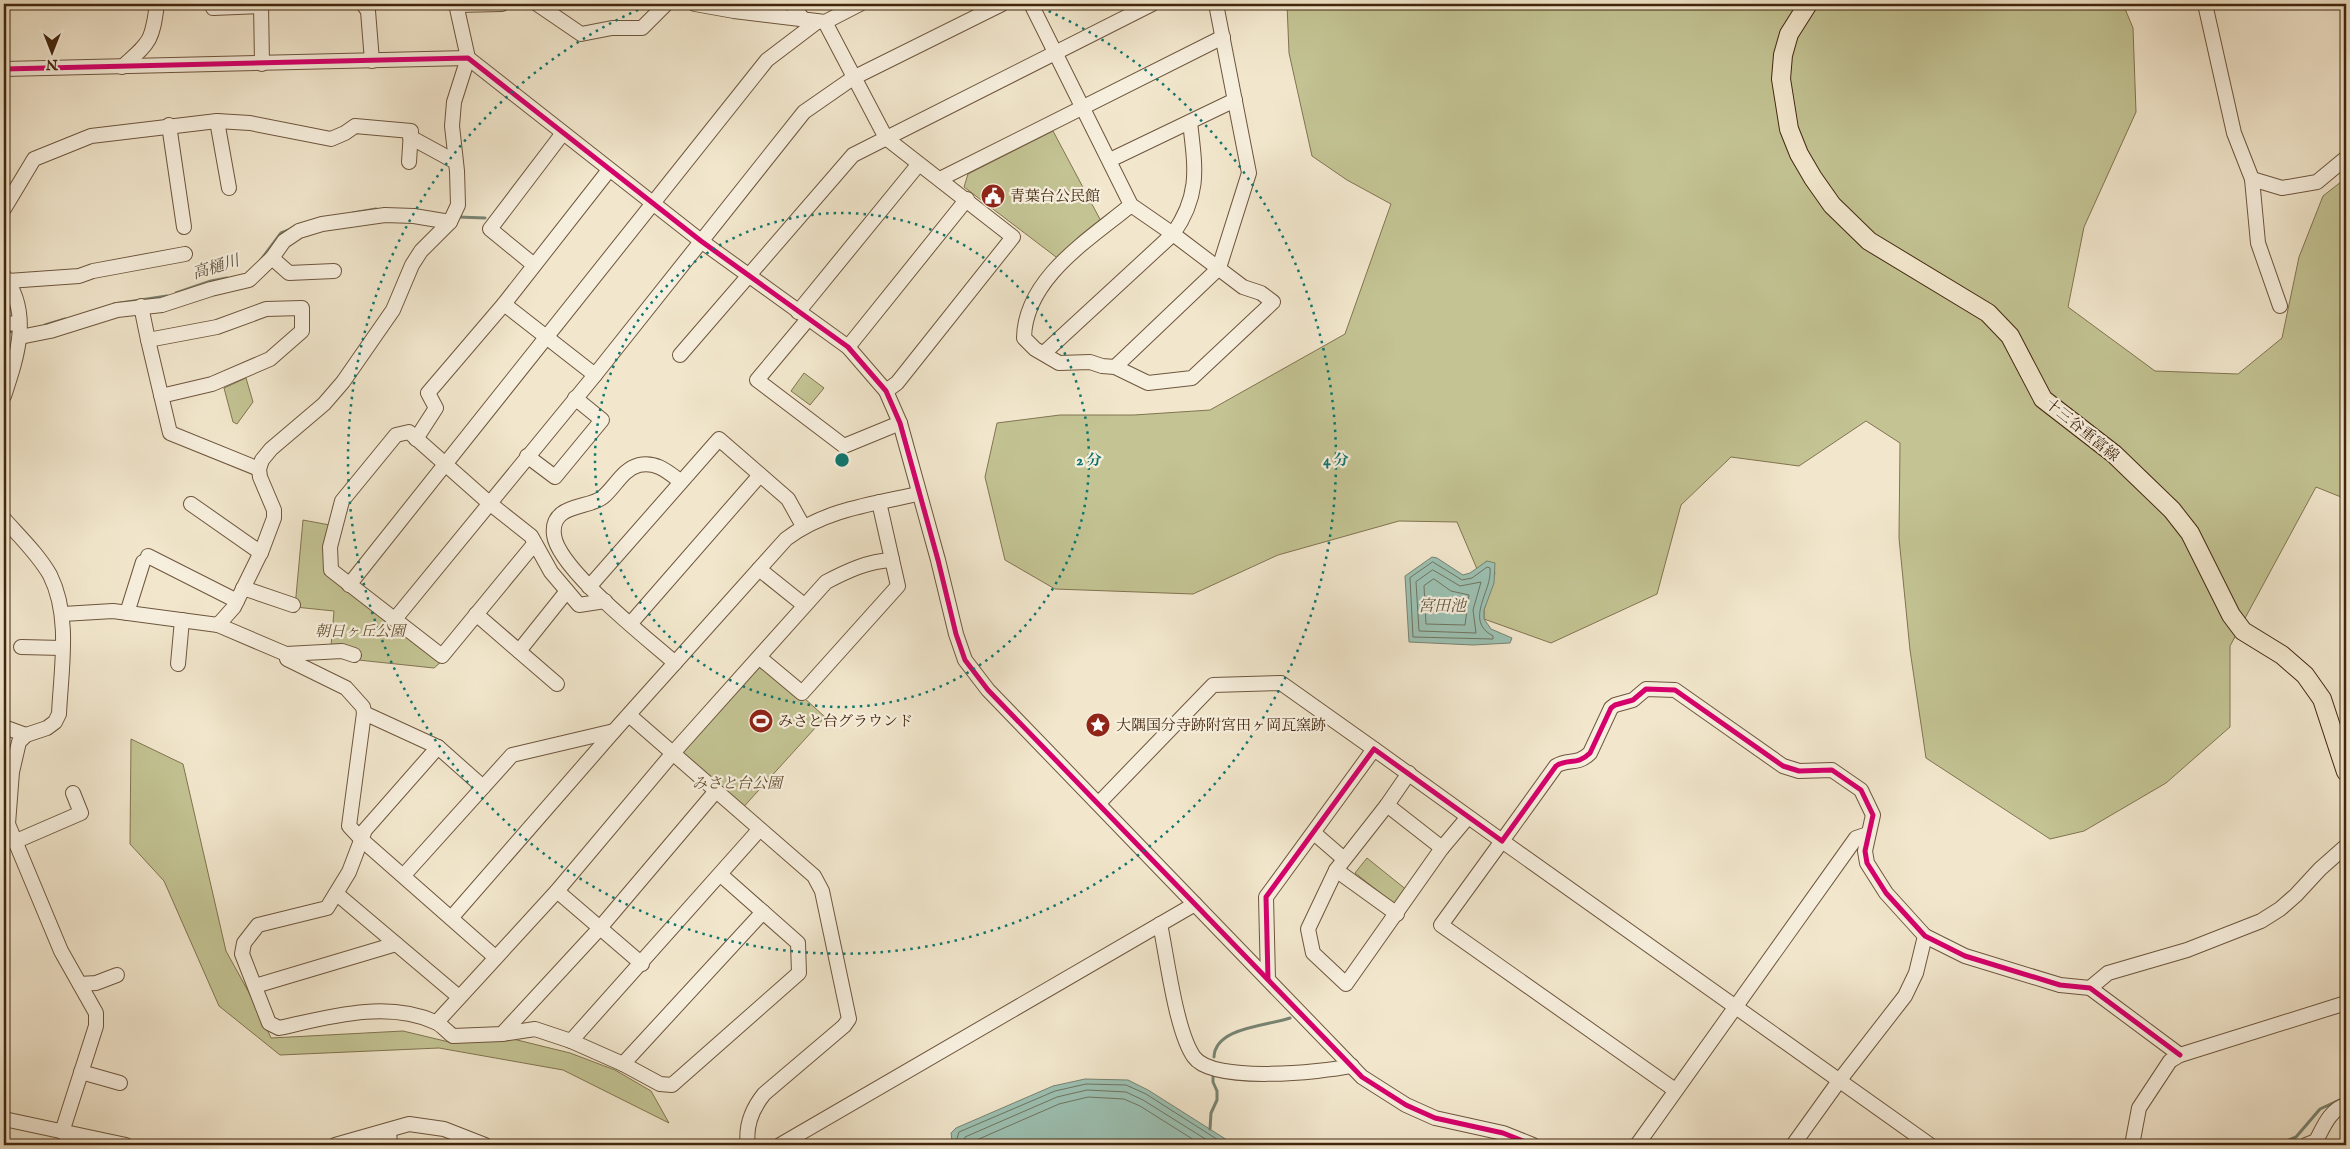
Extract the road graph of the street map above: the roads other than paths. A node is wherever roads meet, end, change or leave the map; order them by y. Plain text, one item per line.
1 (156, 4) edge
2 (363, 4) edge
3 (456, 4) edge
4 (502, 4) edge
5 (537, 4) edge
6 (666, 4) edge
7 (695, 4) edge
8 (792, 4) edge
9 (860, 4) edge
10 (1002, 4) edge
11 (1031, 4) edge
12 (1152, 4) edge
13 (1216, 4) edge
14 (1808, 4) edge
15 (261, 5) edge
16 (2207, 7) edge
17 (213, 8) dead end
18 (816, 22) junction
19 (1223, 38) junction
20 (1055, 51) junction
21 (468, 58) junction
22 (372, 61) junction
23 (262, 64) junction
24 (122, 67) junction
25 (4, 69) edge
26 (853, 78) junction
27 (1236, 100) junction
28 (1082, 108) junction
29 (217, 121) junction
30 (1190, 122) junction
31 (169, 125) junction
32 (563, 133) junction
33 (410, 137) junction
34 (886, 138) junction
35 (2346, 158) edge
36 (1110, 160) junction
37 (454, 161) junction
38 (409, 162) dead end
39 (918, 165) junction
40 (609, 170) junction
41 (940, 179) junction
42 (2252, 179) junction
43 (229, 188) dead end
44 (967, 200) junction
45 (653, 202) junction
46 (1131, 205) junction
47 (4, 209) edge
48 (450, 222) junction
49 (184, 227) dead end
50 (1173, 234) junction
51 (700, 241) junction
52 (185, 254) dead end
53 (272, 258) junction
54 (534, 265) junction
55 (1219, 268) junction
56 (334, 271) dead end
57 (6, 278) edge
58 (749, 278) junction
59 (504, 304) junction
60 (142, 306) junction
61 (2280, 306) dead end
62 (803, 316) junction
63 (4, 324) edge
64 (20, 330) junction
65 (547, 337) junction
66 (148, 340) junction
67 (848, 347) junction
68 (1044, 353) junction
69 (680, 355) dead end
70 (1115, 367) junction
71 (595, 375) junction
72 (886, 391) junction
73 (4, 396) edge
74 (161, 396) junction
75 (575, 398) junction
76 (900, 423) junction
77 (416, 440) junction
78 (527, 456) junction
79 (445, 465) junction
80 (259, 469) junction
81 (760, 475) junction
82 (680, 480) junction
83 (918, 494) junction
84 (488, 502) junction
85 (879, 502) junction
86 (191, 504) dead end
87 (4, 519) edge
88 (803, 526) junction
89 (535, 543) junction
90 (261, 553) junction
91 (892, 560) junction
92 (759, 569) junction
93 (349, 584) junction
94 (589, 587) junction
95 (243, 588) junction
96 (567, 590) junction
97 (236, 601) junction
98 (605, 601) junction
99 (293, 605) dead end
100 (804, 605) junction
101 (127, 613) junction
102 (63, 614) junction
103 (476, 614) junction
104 (395, 619) junction
105 (182, 620) junction
106 (631, 623) junction
107 (218, 625) junction
108 (21, 647) dead end
109 (62, 648) junction
110 (519, 651) junction
111 (286, 654) junction
112 (354, 655) dead end
113 (760, 658) junction
114 (675, 662) junction
115 (178, 664) dead end
116 (557, 684) dead end
117 (364, 713) junction
118 (629, 714) junction
119 (4, 727) edge
120 (614, 731) junction
121 (26, 734) junction
122 (438, 747) junction
123 (1374, 749) junction
124 (673, 753) junction
125 (2346, 772) edge
126 (1409, 773) junction
127 (483, 786) junction
128 (716, 791) junction
129 (73, 793) dead end
130 (1099, 803) junction
131 (1387, 805) junction
132 (1468, 817) junction
133 (759, 830) junction
134 (1314, 833) junction
135 (1868, 834) junction
136 (362, 840) junction
137 (9, 841) edge
138 (1502, 841) junction
139 (2346, 846) edge
140 (1442, 848) junction
141 (1340, 864) junction
142 (404, 875) junction
143 (721, 875) junction
144 (557, 891) junction
145 (337, 894) junction
146 (1195, 904) junction
147 (763, 912) junction
148 (1397, 914) junction
149 (452, 917) junction
150 (1160, 924) junction
151 (599, 929) junction
152 (1926, 936) junction
153 (396, 944) junction
154 (495, 957) junction
155 (642, 964) junction
156 (116, 975) dead end
157 (1268, 979) junction
158 (80, 984) junction
159 (255, 986) junction
160 (2090, 988) junction
161 (459, 997) junction
162 (2346, 1003) edge
163 (1736, 1007) junction
164 (437, 1022) junction
165 (502, 1034) junction
166 (571, 1042) junction
167 (2180, 1055) junction
168 (623, 1064) junction
169 (1352, 1066) junction
170 (81, 1072) junction
171 (1839, 1081) junction
172 (120, 1083) dead end
173 (1675, 1090) junction
174 (2346, 1105) edge
175 (4, 1119) edge
176 (389, 1130) junction
177 (62, 1132) junction
178 (126, 1145) edge
179 (335, 1145) edge
180 (390, 1145) edge
181 (485, 1145) edge
182 (748, 1145) edge
183 (780, 1145) edge
184 (1533, 1145) edge
185 (1637, 1145) edge
186 (1793, 1145) edge
187 (1930, 1145) edge
188 (2132, 1145) edge
189 (2306, 1145) edge

1 - 24 street
2 - 22 street
3 - 4 street
3 - 21 street
5 - 6 street
7 - 18 street
8 - 18 street
9 - 18 street
10 - 26 street
11 - 20 street
12 - 20 street
13 - 19 street
14 - 125 main road, 十三谷重富線
15 - 17 street
15 - 23 street
16 - 42 street
18 - 26 street
18 - 45 street
19 - 27 street
19 - 28 street
20 - 28 street
20 - 34 street
21 - 22 street
21 - 32 street
21 - 37 street
22 - 23 street
23 - 24 street
24 - 25 street
26 - 34 street
26 - 51 street
27 - 30 street
27 - 55 street
28 - 36 street
28 - 41 street
29 - 31 street
29 - 33 street
29 - 43 street
30 - 36 street
30 - 50 street
31 - 47 street
31 - 49 street
32 - 40 street
32 - 54 street
33 - 37 street
33 - 38 street
34 - 39 street
34 - 58 street
35 - 42 street
36 - 46 street
37 - 48 street
39 - 41 street
39 - 62 street
40 - 45 street
40 - 54 street
41 - 44 street
42 - 61 street
44 - 67 street
44 - 72 street
45 - 51 street
45 - 65 street
46 - 50 street
46 - 68 street
48 - 53 street
48 - 80 street
50 - 55 street
50 - 68 street
51 - 58 street
51 - 71 street
52 - 57 street
53 - 56 street
53 - 60 street
54 - 59 street
55 - 70 street
55 - 70 street
57 - 64 street
58 - 62 street
58 - 69 street
59 - 65 street
59 - 77 street
60 - 64 street
60 - 66 street
62 - 67 street
62 - 76 street
63 - 64 street
64 - 73 street
65 - 71 street
65 - 79 street
66 - 74 street
66 - 74 street
67 - 72 street
68 - 70 street
71 - 75 street
72 - 76 street
74 - 80 street
75 - 78 street
75 - 78 street
76 - 83 street
77 - 79 street
77 - 93 street
78 - 84 street
79 - 84 street
79 - 93 street
80 - 90 street
81 - 82 street
81 - 88 street
81 - 106 street
82 - 94 street
82 - 94 street
83 - 85 street
83 - 130 street
84 - 89 street
84 - 104 street
85 - 88 street
85 - 91 street
86 - 90 street
87 - 102 street
88 - 92 street
89 - 96 street
89 - 103 street
90 - 95 street
91 - 100 street
91 - 113 street
92 - 100 street
92 - 114 street
93 - 104 street
94 - 98 street
95 - 97 street
95 - 99 street
96 - 98 street
96 - 110 street
97 - 101 street
97 - 107 street
98 - 106 street
100 - 113 street
101 - 102 street
101 - 105 street
102 - 109 street
103 - 104 street
103 - 110 street
105 - 107 street
105 - 115 street
106 - 114 street
107 - 111 street
108 - 109 street
109 - 121 street
110 - 116 street
111 - 112 street
111 - 117 street
113 - 124 street
114 - 118 street
117 - 122 street
117 - 136 street
118 - 120 street
118 - 124 street
119 - 121 street
120 - 127 street
120 - 149 street
121 - 137 street
122 - 127 street
122 - 136 street
123 - 126 street
123 - 130 street
123 - 134 street
124 - 128 street
124 - 144 street
126 - 131 street
126 - 132 street
127 - 142 street
128 - 133 street
128 - 151 street
129 - 137 street
130 - 146 street
131 - 140 street
131 - 141 street
132 - 138 street
132 - 140 street
133 - 143 street
133 - 182 street
134 - 141 street
134 - 157 street
135 - 138 street
135 - 152 street
135 - 163 street
136 - 142 street
136 - 145 street
137 - 158 street
138 - 163 street
138 - 173 street
139 - 160 street
140 - 148 street
141 - 148 street
141 - 148 street
142 - 149 street
143 - 147 street
143 - 155 street
144 - 151 street
144 - 154 street
145 - 153 street
145 - 159 street
146 - 150 street
146 - 157 street
147 - 168 street
147 - 168 street
149 - 154 street
150 - 169 street
150 - 183 street
151 - 155 street
151 - 165 street
152 - 160 street
152 - 171 street
153 - 159 street
153 - 161 street
154 - 161 street
155 - 166 street
156 - 158 street
157 - 169 street
158 - 170 street
159 - 164 street
160 - 167 street
161 - 164 street
162 - 167 street
163 - 171 street
163 - 173 street
164 - 165 street
165 - 166 street
166 - 168 street
167 - 188 street
169 - 184 street
170 - 172 street
170 - 177 street
171 - 186 street
171 - 187 street
173 - 185 street
174 - 189 street
175 - 177 street
176 - 179 street
176 - 180 street
176 - 181 street
177 - 178 street

